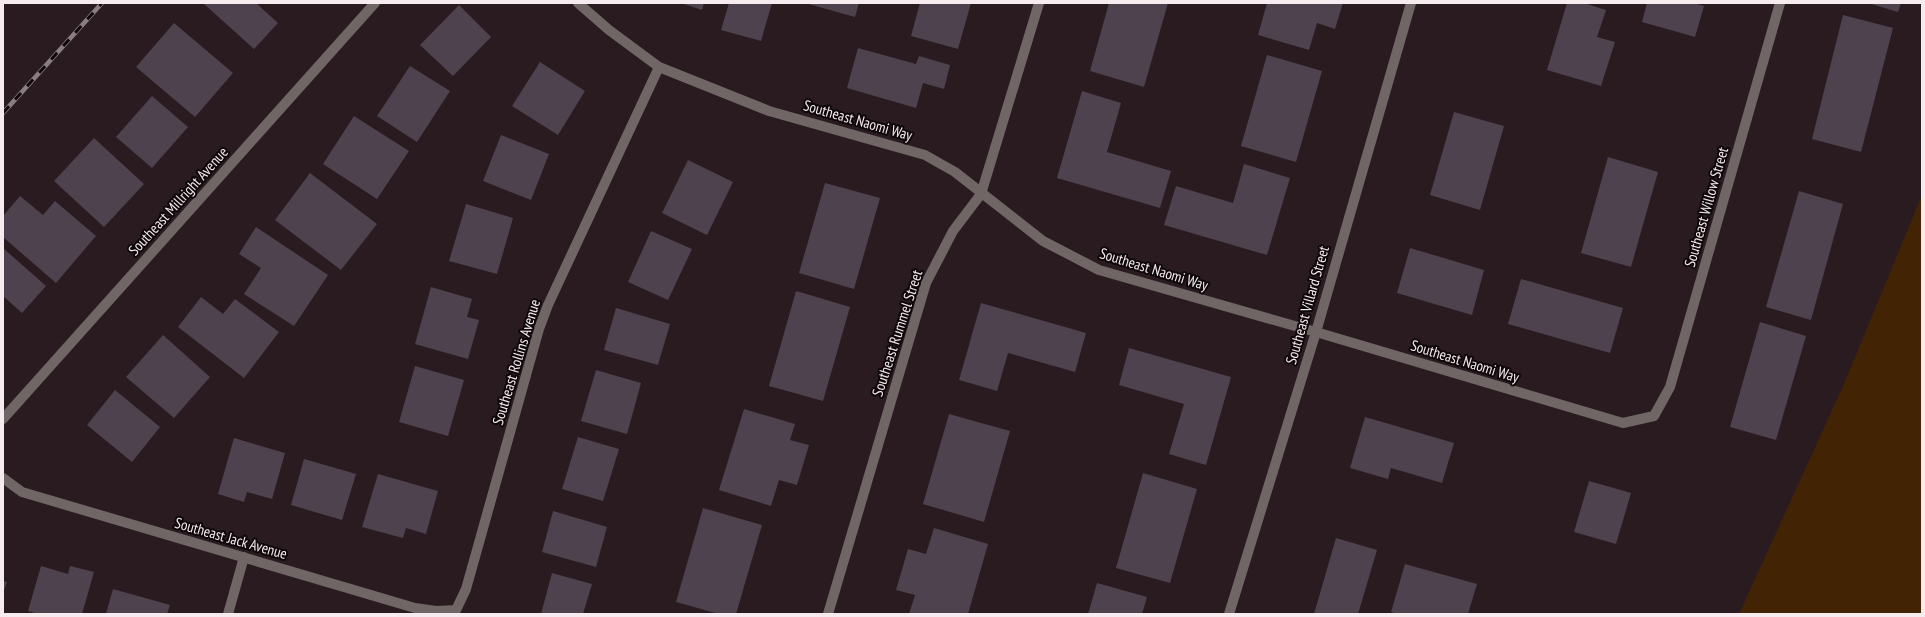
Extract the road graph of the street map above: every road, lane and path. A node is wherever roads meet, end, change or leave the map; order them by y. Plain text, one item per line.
1 (375, 3) edge
2 (578, 3) edge
3 (1039, 3) edge
4 (1411, 3) edge
5 (1780, 3) edge
6 (659, 67) junction
7 (981, 194) junction
8 (1316, 332) junction
9 (1654, 416) joint
10 (3, 419) edge
11 (3, 478) edge
12 (244, 557) junction
13 (456, 610) joint
14 (228, 614) edge
15 (828, 614) edge
16 (1229, 614) edge

1 - 10 street, Southeast Millright Avenue
2 - 6 street, Southeast Naomi Way
3 - 7 street, Southeast Rummel Street
4 - 8 street, Southeast Villard Street
5 - 9 street, Southeast Willow Street
6 - 7 street, Southeast Naomi Way
6 - 13 street, Southeast Rollins Avenue
7 - 8 street, Southeast Naomi Way
7 - 15 street, Southeast Rummel Street
8 - 9 street, Southeast Naomi Way
8 - 16 street, Southeast Villard Street
11 - 12 street, Southeast Jack Avenue
12 - 13 street, Southeast Jack Avenue
12 - 14 street

